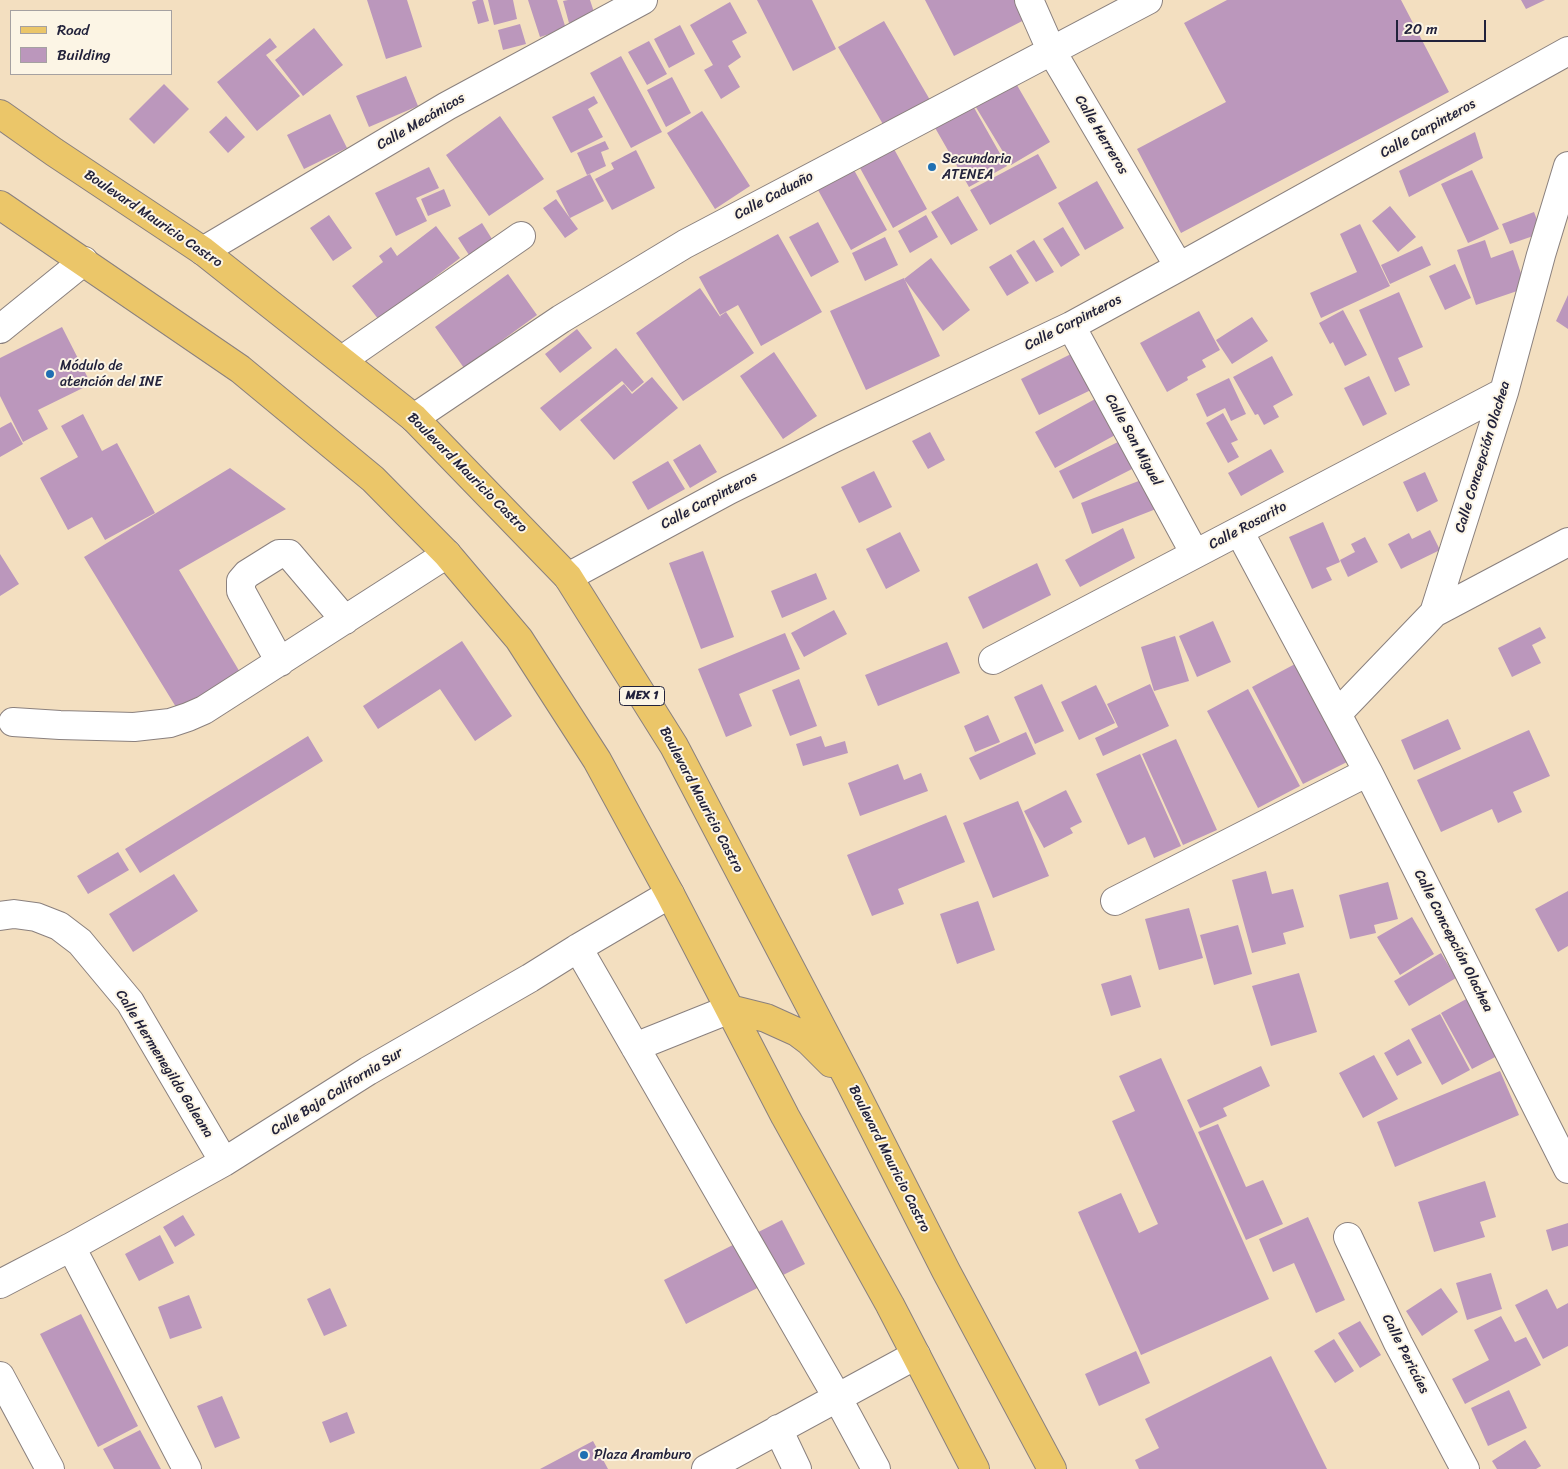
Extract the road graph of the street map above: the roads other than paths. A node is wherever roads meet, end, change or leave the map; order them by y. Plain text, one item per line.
1 (643, 0) edge
2 (1029, 0) edge
3 (1148, 0) edge
4 (1051, 50) junction
5 (1568, 51) edge
6 (0, 114) edge
7 (1568, 166) edge
8 (0, 205) edge
9 (521, 236) dead end
10 (203, 251) junction
11 (84, 261) junction
12 (1180, 267) junction
13 (1071, 326) junction
14 (0, 329) edge
15 (342, 360) junction
16 (1504, 392) junction
17 (414, 418) junction
18 (1239, 531) junction
19 (1568, 542) edge
20 (447, 554) junction
21 (1195, 554) junction
22 (568, 577) junction
23 (1434, 613) junction
24 (345, 620) junction
25 (993, 660) dead end
26 (280, 662) junction
27 (1337, 714) junction
28 (13, 722) dead end
29 (1368, 772) junction
30 (670, 894) junction
31 (1115, 901) dead end
32 (0, 916) edge
33 (578, 948) junction
34 (730, 1009) junction
35 (635, 1047) junction
36 (851, 1084) junction
37 (224, 1162) junction
38 (1568, 1169) edge
39 (1348, 1237) dead end
40 (71, 1247) junction
41 (0, 1284) edge
42 (916, 1355) junction
43 (0, 1376) edge
44 (837, 1397) junction
45 (778, 1429) junction
46 (50, 1469) edge
47 (188, 1469) edge
48 (706, 1469) edge
49 (797, 1469) edge
50 (876, 1469) edge
51 (975, 1469) edge
52 (1052, 1469) edge
53 (1465, 1469) edge

1 - 10 street, Calle Mecánicos
2 - 4 street, Calle Herreros
3 - 4 street, Calle Caduaño
4 - 12 street, Calle Herreros
4 - 17 street, Calle Caduaño
5 - 12 street, Calle Carpinteros
6 - 10 main road, Boulevard Mauricio Castro / MEX 1
7 - 16 street, Calle Concepción Olachea
8 - 11 main road
9 - 15 street
10 - 15 main road, Boulevard Mauricio Castro / MEX 1
11 - 14 street
11 - 20 main road
12 - 13 street, Calle Carpinteros
13 - 21 street, Calle San Miguel
13 - 22 street, Calle Carpinteros
15 - 17 main road, Boulevard Mauricio Castro / MEX 1
16 - 18 street, Calle Rosarito
16 - 23 street, Calle Concepción Olachea
17 - 22 main road, Boulevard Mauricio Castro / MEX 1
18 - 21 street, Calle Rosarito
18 - 27 street, Calle Concepción Olachea
19 - 23 street
20 - 24 street
20 - 30 main road
21 - 25 street, Calle Rosarito
22 - 36 main road, Boulevard Mauricio Castro / MEX 1
23 - 27 street, Calle Concepción Olachea
24 - 26 street
24 - 26 street
26 - 28 street
27 - 29 street, Calle Concepción Olachea
29 - 31 street
29 - 38 street, Calle Concepción Olachea
30 - 33 street, Calle Baja California Sur
30 - 34 main road
32 - 37 street, Calle Hermenegildo Galeana
33 - 35 street
33 - 37 street, Calle Baja California Sur
34 - 35 street
34 - 36 main road
34 - 42 main road
35 - 44 street
36 - 52 main road, Boulevard Mauricio Castro / MEX 1
37 - 40 street, Calle Baja California Sur
39 - 53 street, Calle Pericúes
40 - 41 street, Calle Baja California Sur
40 - 47 street
42 - 44 street
42 - 51 main road
43 - 46 street
44 - 45 street
44 - 50 street
45 - 48 street
45 - 49 street

